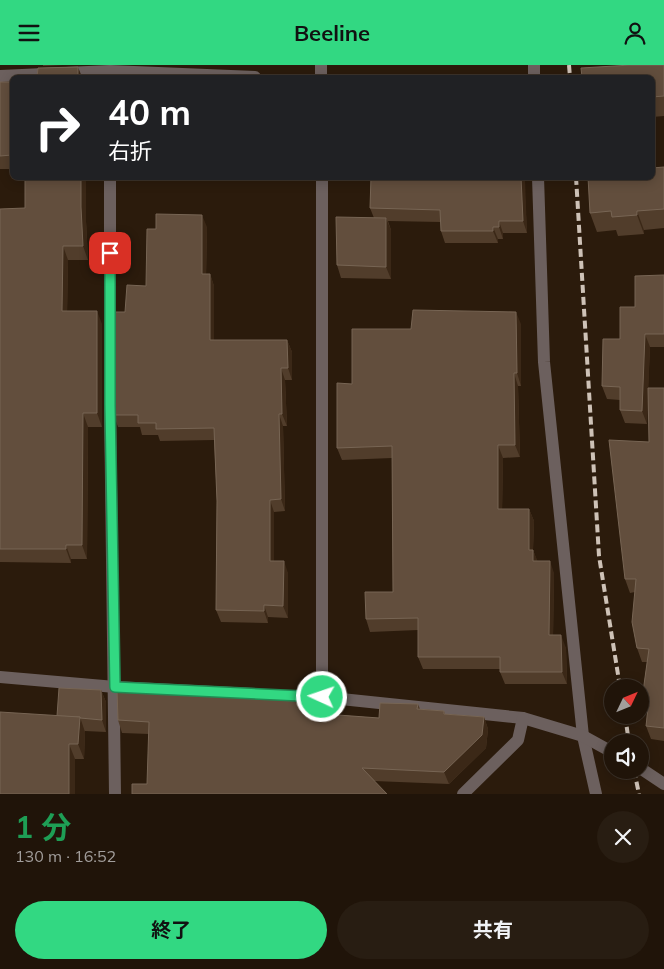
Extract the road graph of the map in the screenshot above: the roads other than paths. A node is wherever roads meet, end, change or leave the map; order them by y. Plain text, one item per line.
1 (110, 71) edge
2 (22, 75) edge
3 (207, 75) edge
4 (110, 180) edge
5 (322, 180) edge
6 (538, 180) edge
7 (0, 677) edge
8 (115, 687) junction
9 (263, 694) edge
10 (283, 695) edge
11 (322, 697) junction
12 (524, 717) junction
13 (583, 736) junction
14 (604, 748) edge
15 (649, 773) edge
16 (664, 784) edge
17 (115, 794) edge
18 (463, 794) edge
19 (596, 794) edge

1 - 2 street
1 - 3 street
4 - 8 street
5 - 11 street
6 - 13 street
7 - 8 street
8 - 9 street
8 - 17 street
10 - 11 street
11 - 12 street
12 - 13 street
12 - 18 street
13 - 14 street
13 - 19 street
15 - 16 street

